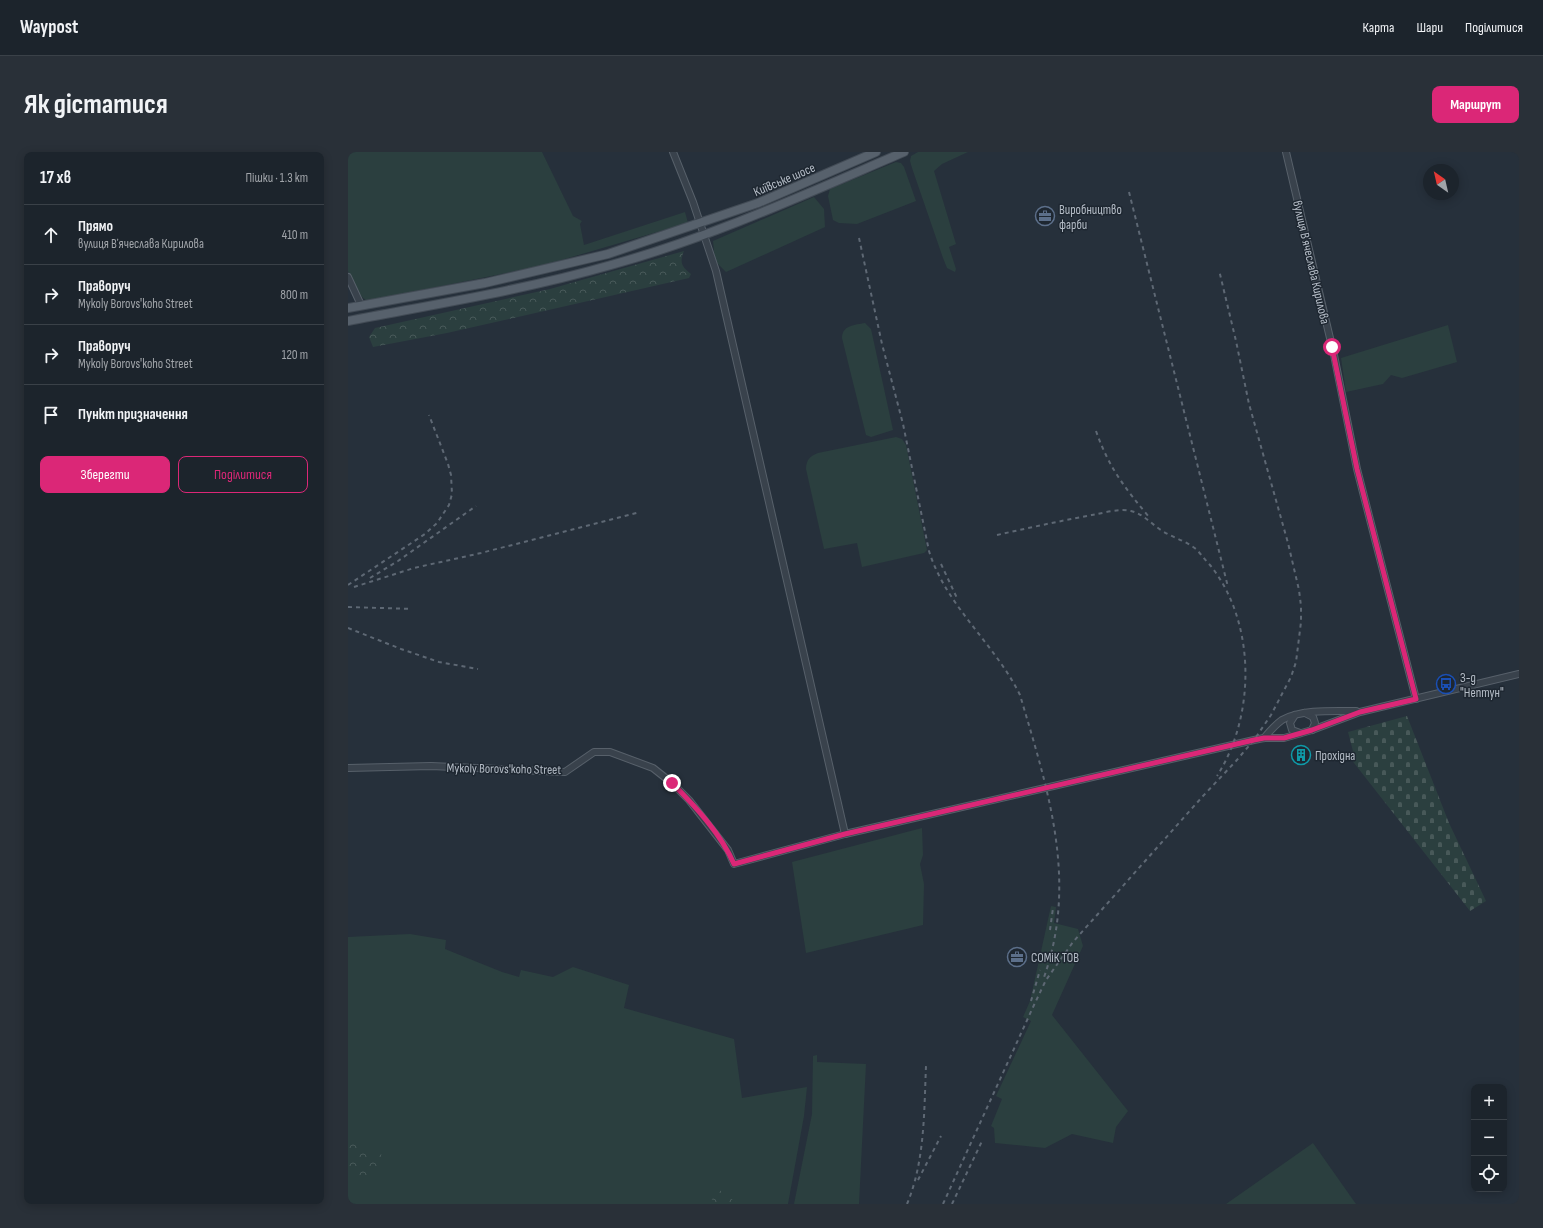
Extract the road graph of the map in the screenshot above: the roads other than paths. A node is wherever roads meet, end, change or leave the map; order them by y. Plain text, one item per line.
1 (876, 152) edge
2 (904, 152) edge
3 (1286, 152) edge
4 (675, 153) edge
5 (700, 224) junction
6 (704, 235) junction
7 (348, 277) edge
8 (361, 305) junction
9 (348, 308) edge
10 (348, 321) edge
11 (1519, 674) edge
12 (1416, 699) junction
13 (1360, 712) junction
14 (1305, 713) junction
15 (1296, 715) junction
16 (1312, 730) junction
17 (1300, 733) junction
18 (1264, 738) junction
19 (348, 768) edge
20 (845, 834) junction

1 - 5 main road, Київське шосе
2 - 6 main road
3 - 12 street, вулиця Вʼячеслава Кирилова
4 - 5 street
5 - 6 street
5 - 8 main road, Київське шосе
6 - 10 main road
6 - 20 street
7 - 8 street
8 - 9 main road, Київське шосе
11 - 12 street, Mykoly Borovs'koho Street
12 - 13 street, Mykoly Borovs'koho Street
13 - 14 street, Mykoly Borovs'koho Street
13 - 16 street, Mykoly Borovs'koho Street
14 - 15 street, Mykoly Borovs'koho Street
14 - 16 street
15 - 17 street
15 - 18 street, Mykoly Borovs'koho Street
16 - 17 street, Mykoly Borovs'koho Street
17 - 18 street, Mykoly Borovs'koho Street
18 - 20 street, Mykoly Borovs'koho Street
19 - 20 street, Mykoly Borovs'koho Street

